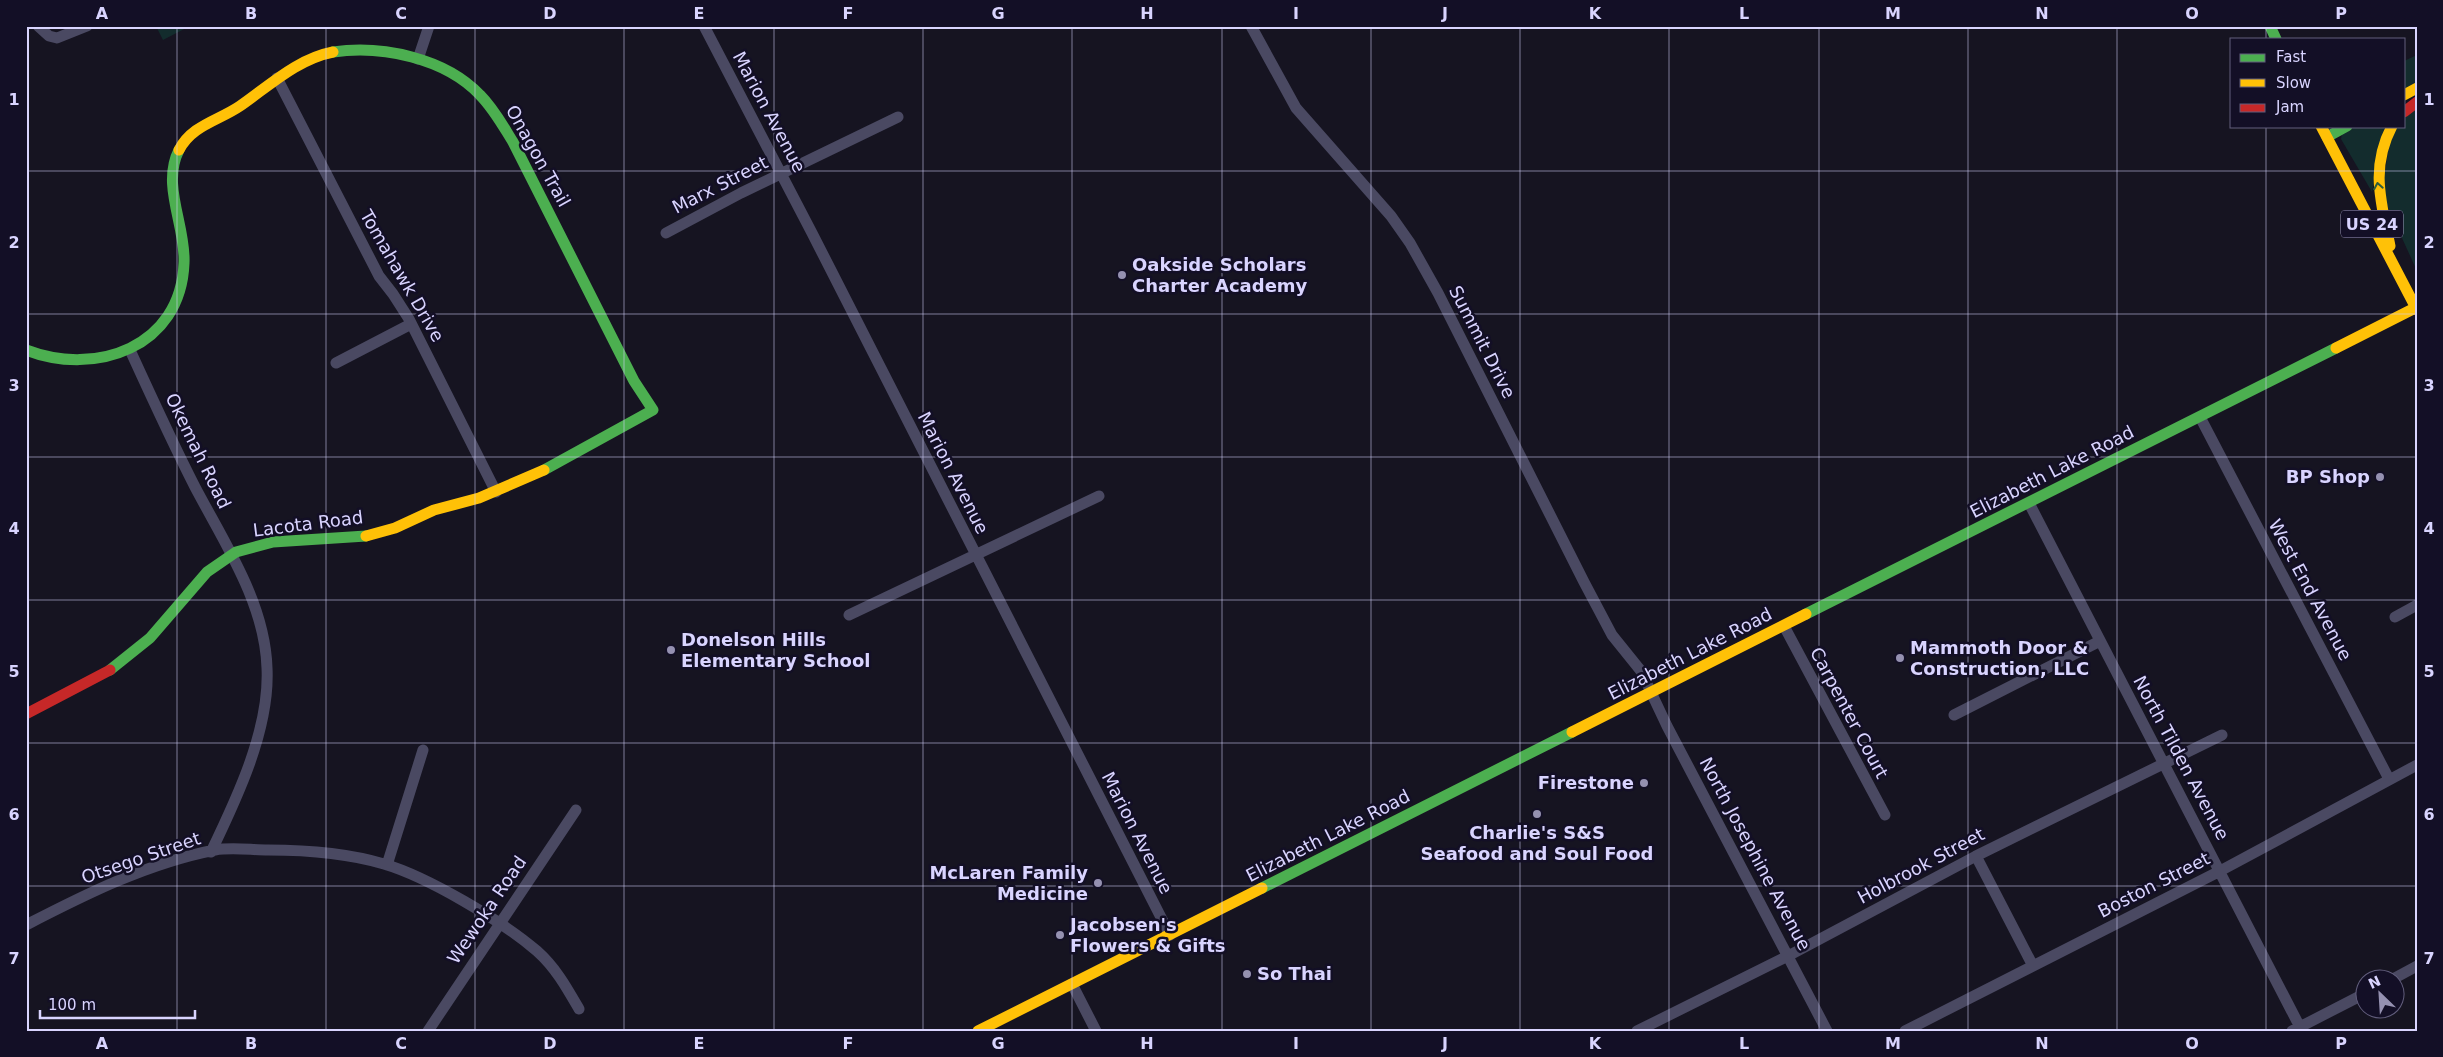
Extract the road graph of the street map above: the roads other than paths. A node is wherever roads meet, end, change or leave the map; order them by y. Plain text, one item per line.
1 (38, 26) edge
2 (87, 26) edge
3 (430, 26) edge
4 (704, 26) edge
5 (1251, 26) edge
6 (2270, 26) edge
7 (2276, 38) edge
8 (418, 58) junction
9 (277, 78) junction
10 (2417, 102) edge
11 (2406, 110) edge
12 (898, 117) dead end
13 (2322, 128) edge
14 (2343, 128) edge
15 (2391, 128) edge
16 (2327, 137) junction
17 (781, 174) junction
18 (666, 233) dead end
19 (2395, 268) junction
20 (2416, 309) edge
21 (411, 324) junction
22 (26, 350) edge
23 (130, 350) junction
24 (336, 363) dead end
25 (2200, 417) junction
26 (496, 492) junction
27 (1099, 496) dead end
28 (2029, 503) junction
29 (231, 555) junction
30 (975, 555) junction
31 (2417, 606) edge
32 (849, 615) dead end
33 (2395, 617) dead end
34 (1784, 626) junction
35 (2100, 641) junction
36 (1651, 693) junction
37 (26, 714) edge
38 (1954, 715) dead end
39 (2222, 736) dead end
40 (423, 750) dead end
41 (2165, 764) junction
42 (2417, 765) edge
43 (2389, 779) junction
44 (576, 810) dead end
45 (1885, 816) dead end
46 (211, 852) junction
47 (1976, 856) junction
48 (387, 865) junction
49 (2220, 871) junction
50 (499, 924) junction
51 (26, 925) edge
52 (1170, 935) junction
53 (1788, 956) junction
54 (2033, 966) junction
55 (1072, 984) junction
56 (2356, 997) edge
57 (579, 1009) dead end
58 (2298, 1029) edge
59 (428, 1031) edge
60 (978, 1031) edge
61 (1096, 1031) edge
62 (1638, 1031) edge
63 (1828, 1031) edge
64 (1905, 1031) edge

1 - 2 street
3 - 8 street
4 - 17 street, Marion Avenue
5 - 36 street, Summit Drive
6 - 7 main road
8 - 9 main road, Onagon Trail
8 - 26 main road, Onagon Trail
9 - 21 street, Tomahawk Drive
9 - 23 main road, Onagon Trail
10 - 11 main road
12 - 17 street, Marx Street
13 - 16 main road, US 24
14 - 16 main road
19 -> 15 main road
16 - 19 main road, US 24
17 - 18 street, Marx Street
17 - 30 street, Marion Avenue
19 - 20 main road, US 24
20 - 25 main road, Elizabeth Lake Road
21 - 24 street
21 - 26 street, Tomahawk Drive
22 - 23 main road, Onagon Trail
23 - 29 street, Okemah Road
25 - 28 main road, Elizabeth Lake Road
25 - 43 street, West End Avenue
26 - 29 main road, Lacota Road
27 - 30 street
28 - 34 main road, Elizabeth Lake Road
28 - 35 street, North Tilden Avenue
29 - 37 main road, Lacota Road
29 - 46 street, Okemah Road
30 - 32 street
30 - 52 street, Marion Avenue
31 - 33 street
34 - 36 main road, Elizabeth Lake Road
34 - 45 street, Carpenter Court
35 - 38 street
35 - 41 street, North Tilden Avenue
36 - 52 main road, Elizabeth Lake Road
36 - 53 street, North Josephine Avenue
39 - 41 street, Holbrook Street
40 - 48 street
41 - 47 street, Holbrook Street
41 - 49 street, North Tilden Avenue
42 - 43 street, Boston Street
43 - 49 street, Boston Street
44 - 50 street, Wewoka Road
46 - 48 street, Otsego Street
46 - 51 street, Otsego Street
47 - 53 street, Holbrook Street
47 - 54 street
48 - 50 street, Otsego Street
49 - 54 street, Boston Street
49 - 58 street, North Tilden Avenue
50 - 57 street, Otsego Street
50 - 59 street, Wewoka Road
52 - 55 main road, Elizabeth Lake Road
53 - 62 street, Holbrook Street
53 - 63 street, North Josephine Avenue
54 - 64 street, Boston Street
55 - 60 main road, Elizabeth Lake Road
55 - 61 street
56 - 58 street

